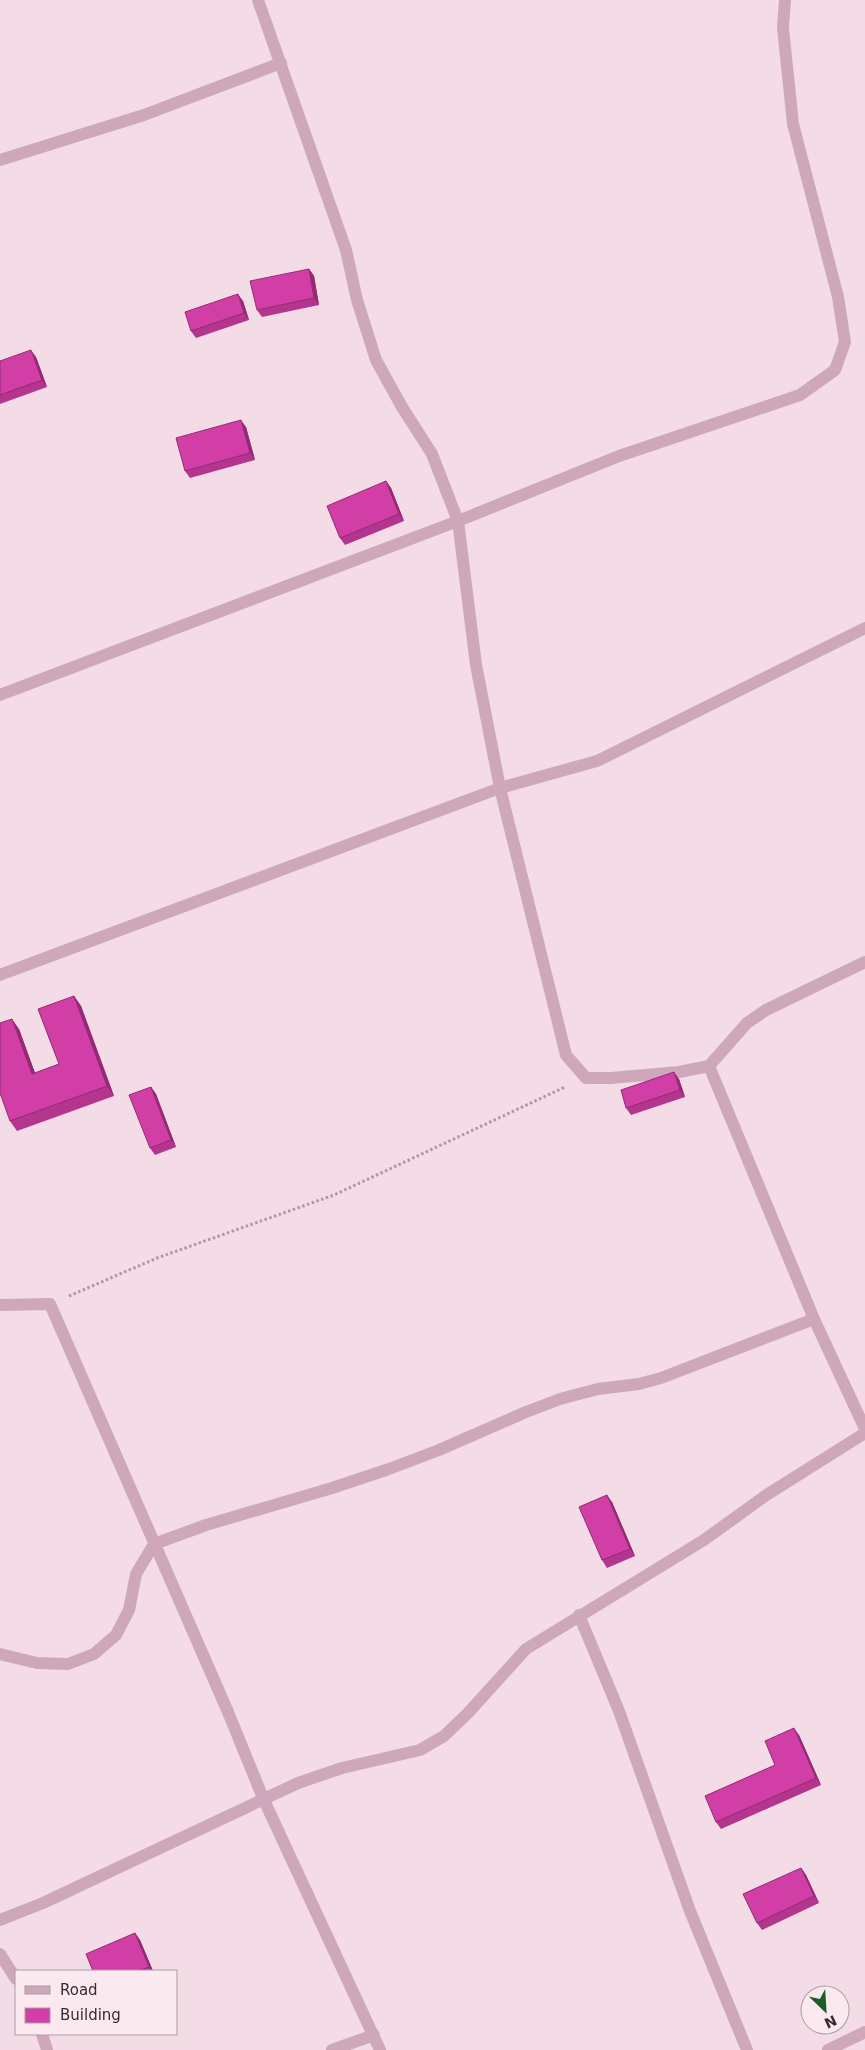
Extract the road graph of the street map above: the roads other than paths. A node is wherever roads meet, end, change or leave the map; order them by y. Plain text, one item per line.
1 (258, 0) edge
2 (785, 0) edge
3 (281, 63) junction
4 (0, 160) edge
5 (458, 521) junction
6 (865, 628) edge
7 (0, 695) edge
8 (500, 788) junction
9 (865, 962) edge
10 (0, 975) edge
11 (709, 1066) junction
12 (0, 1305) edge
13 (814, 1319) junction
14 (865, 1431) edge
15 (154, 1544) junction
16 (579, 1615) junction
17 (0, 1654) edge
18 (263, 1798) junction
19 (0, 1920) edge
20 (0, 1954) edge
21 (15, 1977) edge
22 (865, 2032) edge
23 (42, 2035) edge
24 (374, 2035) junction
25 (47, 2050) edge
26 (332, 2050) edge
27 (380, 2050) edge
28 (747, 2050) edge
29 (828, 2050) edge

1 - 3 street
2 - 5 street
3 - 4 street
3 - 5 street
5 - 7 street
5 - 8 street
6 - 8 street
8 - 10 street
8 - 11 street
9 - 11 street
11 - 13 street
12 - 15 street
13 - 14 street
13 - 15 street
14 - 16 street
15 - 17 street
15 - 18 street
16 - 18 street
16 - 28 street
18 - 19 street
18 - 24 street
20 - 21 street
22 - 29 street
23 - 25 street
24 - 26 street
24 - 27 street

